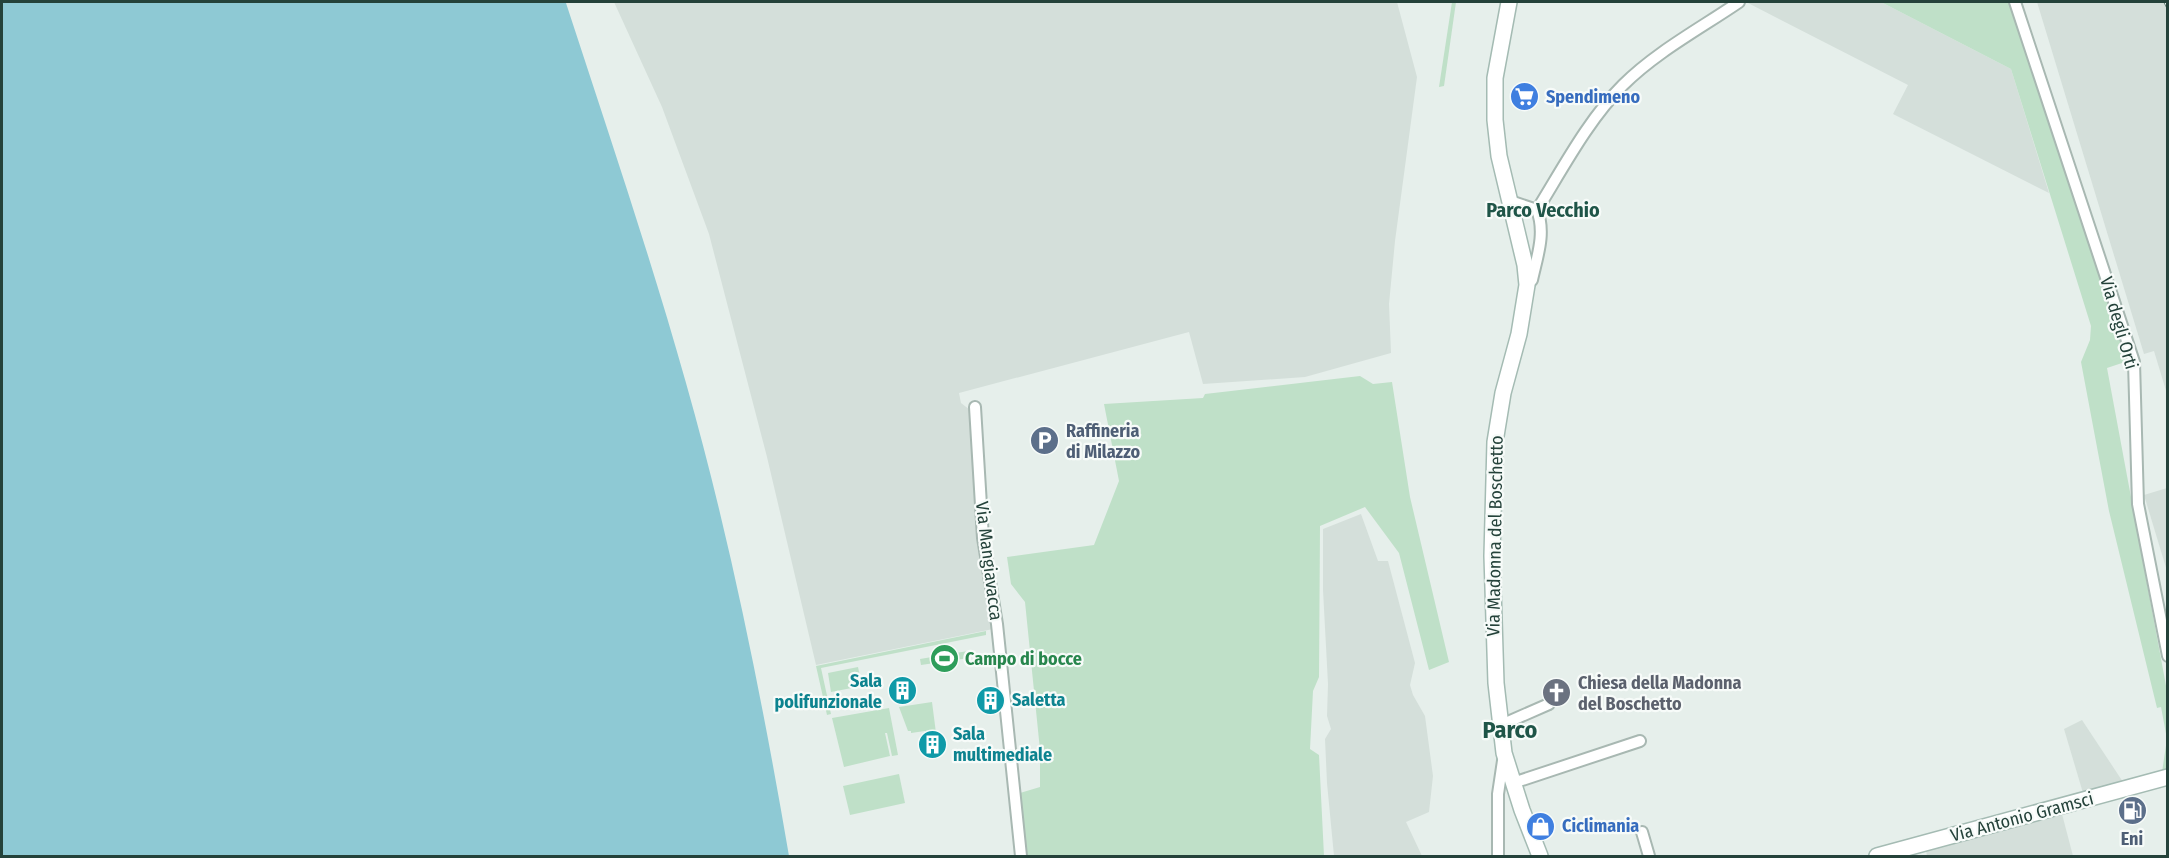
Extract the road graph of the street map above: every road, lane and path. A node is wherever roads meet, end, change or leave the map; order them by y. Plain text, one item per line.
1 (1509, 2) edge
2 (1739, 2) edge
3 (2015, 2) edge
4 (1510, 201) junction
5 (1537, 210) junction
6 (1527, 285) junction
7 (975, 408) dead end
8 (2168, 656) edge
9 (1548, 704) dead end
10 (1501, 725) junction
11 (1640, 741) dead end
12 (1504, 753) junction
13 (2168, 777) edge
14 (1513, 783) junction
15 (1642, 832) dead end
16 (1021, 856) edge
17 (1498, 856) edge
18 (1540, 856) edge
19 (1649, 856) edge
20 (1877, 856) edge

1 - 4 main road, Via Madonna del Boschetto
2 - 5 street
3 - 8 street, Via degli Orti
4 - 5 street
4 - 6 main road, Via Madonna del Boschetto
5 - 6 street
6 - 10 main road, Via Madonna del Boschetto
7 - 16 street, Via Mangiavacca
9 - 10 street
10 - 12 main road, Via Madonna del Boschetto
11 - 14 street
12 - 14 main road, Via Madonna del Boschetto
12 - 17 street
13 - 20 main road, Via Antonio Gramsci
14 - 18 main road, Via Madonna del Boschetto
15 - 19 street

